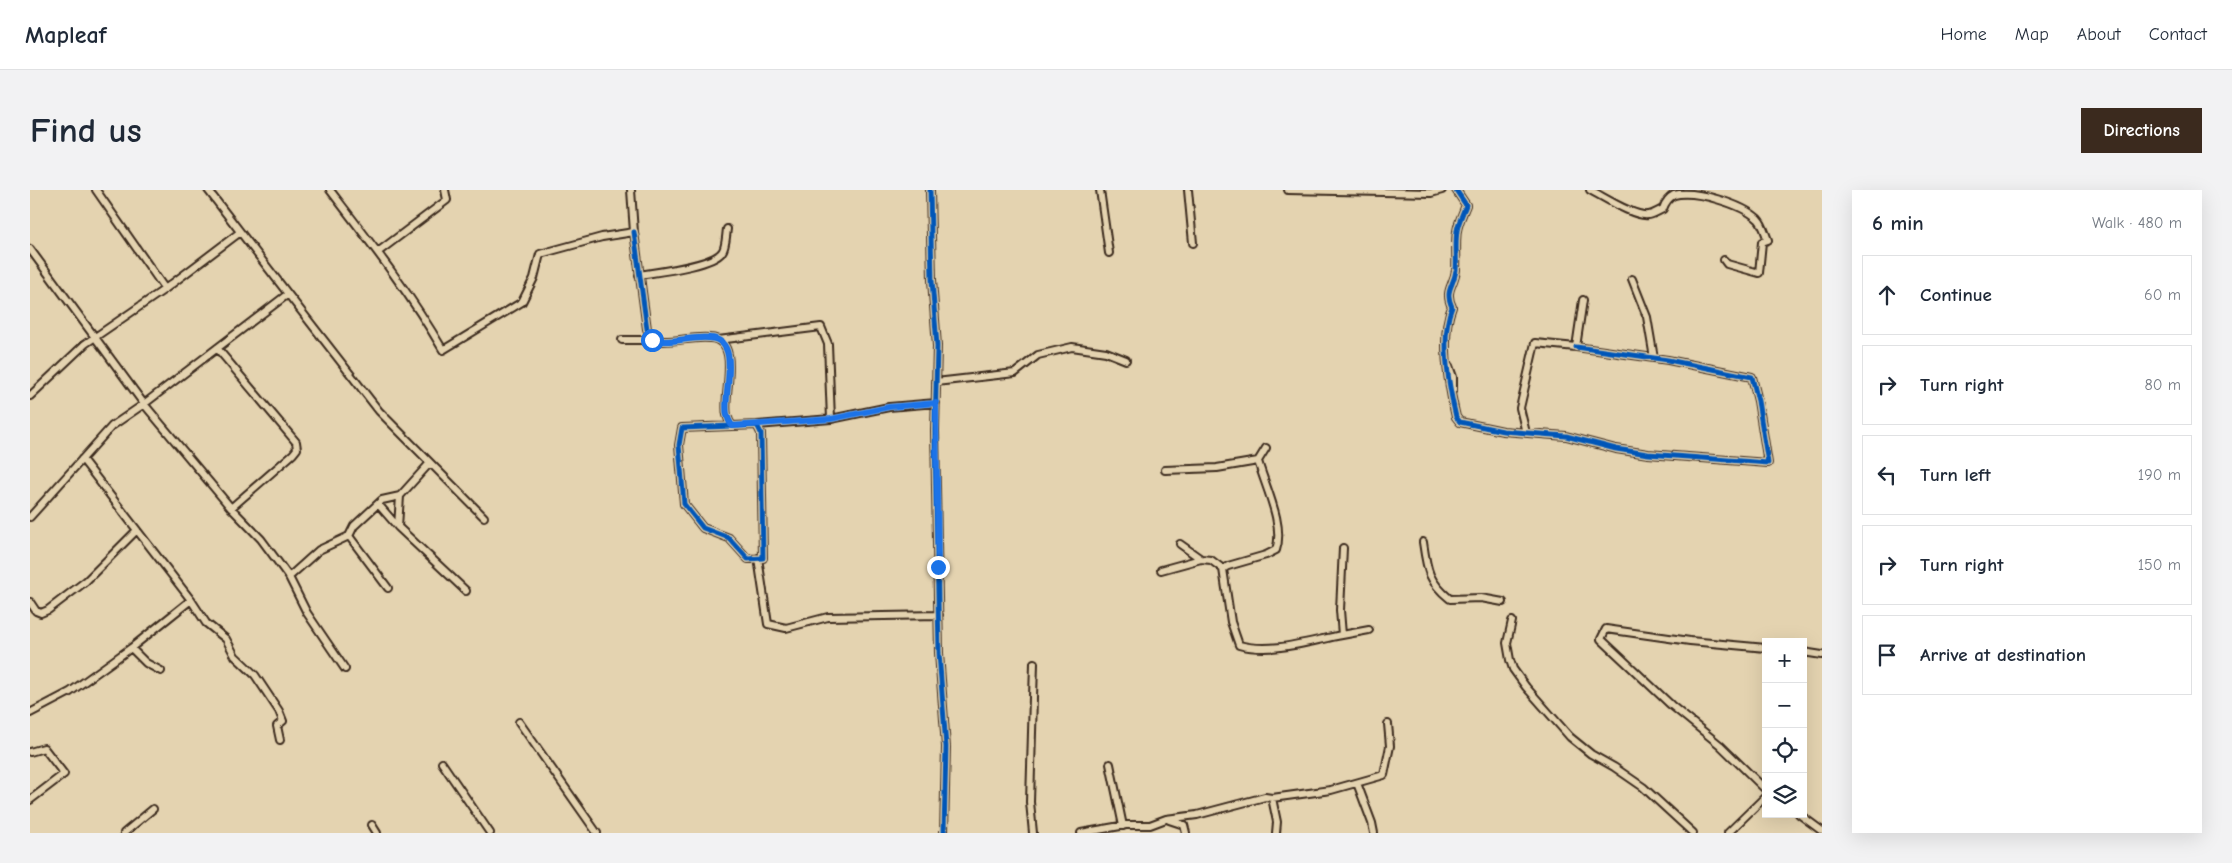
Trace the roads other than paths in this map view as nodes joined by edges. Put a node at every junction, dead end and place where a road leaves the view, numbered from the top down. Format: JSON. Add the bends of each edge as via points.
{"nodes":[{"id":1,"x":96,"y":190,"type":"edge"},
{"id":2,"x":208,"y":190,"type":"edge"},
{"id":3,"x":330,"y":190,"type":"edge"},
{"id":4,"x":445,"y":190,"type":"edge"},
{"id":5,"x":631,"y":190,"type":"edge"},
{"id":6,"x":930,"y":190,"type":"edge"},
{"id":7,"x":1100,"y":190,"type":"edge"},
{"id":8,"x":1188,"y":190,"type":"edge"},
{"id":9,"x":1288,"y":190,"type":"edge"},
{"id":10,"x":1442,"y":190,"type":"edge"},
{"id":11,"x":1456,"y":190,"type":"edge"},
{"id":12,"x":1590,"y":190,"type":"edge"},
{"id":13,"x":727,"y":229,"type":"dead end"},
{"id":14,"x":240,"y":232,"type":"junction"},
{"id":15,"x":634,"y":232,"type":"junction"},
{"id":16,"x":1193,"y":243,"type":"dead end"},
{"id":17,"x":30,"y":249,"type":"edge"},
{"id":18,"x":378,"y":252,"type":"junction"},
{"id":19,"x":1109,"y":253,"type":"dead end"},
{"id":20,"x":1724,"y":260,"type":"dead end"},
{"id":21,"x":639,"y":275,"type":"junction"},
{"id":22,"x":1632,"y":279,"type":"dead end"},
{"id":23,"x":165,"y":289,"type":"junction"},
{"id":24,"x":288,"y":294,"type":"junction"},
{"id":25,"x":1583,"y":300,"type":"dead end"},
{"id":26,"x":95,"y":336,"type":"junction"},
{"id":27,"x":622,"y":340,"type":"dead end"},
{"id":28,"x":652,"y":340,"type":"junction"},
{"id":29,"x":717,"y":340,"type":"junction"},
{"id":30,"x":1576,"y":347,"type":"junction"},
{"id":31,"x":217,"y":348,"type":"junction"},
{"id":32,"x":1654,"y":358,"type":"junction"},
{"id":33,"x":1126,"y":360,"type":"dead end"},
{"id":34,"x":936,"y":382,"type":"junction"},
{"id":35,"x":31,"y":392,"type":"edge"},
{"id":36,"x":936,"y":403,"type":"junction"},
{"id":37,"x":144,"y":404,"type":"junction"},
{"id":38,"x":831,"y":419,"type":"junction"},
{"id":39,"x":757,"y":425,"type":"junction"},
{"id":40,"x":732,"y":426,"type":"junction"},
{"id":41,"x":1526,"y":433,"type":"junction"},
{"id":42,"x":1266,"y":448,"type":"dead end"},
{"id":43,"x":82,"y":459,"type":"junction"},
{"id":44,"x":1258,"y":461,"type":"junction"},
{"id":45,"x":430,"y":464,"type":"junction"},
{"id":46,"x":1166,"y":470,"type":"dead end"},
{"id":47,"x":400,"y":496,"type":"junction"},
{"id":48,"x":378,"y":504,"type":"junction"},
{"id":49,"x":231,"y":508,"type":"junction"},
{"id":50,"x":30,"y":517,"type":"edge"},
{"id":51,"x":484,"y":517,"type":"dead end"},
{"id":52,"x":398,"y":527,"type":"junction"},
{"id":53,"x":138,"y":530,"type":"junction"},
{"id":54,"x":349,"y":536,"type":"junction"},
{"id":55,"x":1422,"y":542,"type":"dead end"},
{"id":56,"x":1180,"y":544,"type":"dead end"},
{"id":57,"x":1343,"y":548,"type":"dead end"},
{"id":58,"x":758,"y":558,"type":"junction"},
{"id":59,"x":1201,"y":559,"type":"junction"},
{"id":60,"x":1223,"y":569,"type":"junction"},
{"id":61,"x":1161,"y":570,"type":"dead end"},
{"id":62,"x":289,"y":577,"type":"junction"},
{"id":63,"x":388,"y":588,"type":"dead end"},
{"id":64,"x":466,"y":591,"type":"dead end"},
{"id":65,"x":191,"y":600,"type":"junction"},
{"id":66,"x":30,"y":602,"type":"edge"},
{"id":67,"x":1503,"y":602,"type":"dead end"},
{"id":68,"x":939,"y":615,"type":"junction"},
{"id":69,"x":1512,"y":621,"type":"dead end"},
{"id":70,"x":1369,"y":630,"type":"dead end"},
{"id":71,"x":1342,"y":636,"type":"junction"},
{"id":72,"x":132,"y":648,"type":"junction"},
{"id":73,"x":1762,"y":648,"type":"edge"},
{"id":74,"x":1807,"y":653,"type":"edge"},
{"id":75,"x":1822,"y":655,"type":"edge"},
{"id":76,"x":1034,"y":663,"type":"dead end"},
{"id":77,"x":345,"y":668,"type":"dead end"},
{"id":78,"x":160,"y":671,"type":"dead end"},
{"id":79,"x":30,"y":713,"type":"edge"},
{"id":80,"x":520,"y":722,"type":"dead end"},
{"id":81,"x":1388,"y":724,"type":"dead end"},
{"id":82,"x":280,"y":740,"type":"dead end"},
{"id":83,"x":30,"y":752,"type":"edge"},
{"id":84,"x":442,"y":763,"type":"dead end"},
{"id":85,"x":1110,"y":764,"type":"dead end"},
{"id":86,"x":1357,"y":783,"type":"junction"},
{"id":87,"x":1762,"y":786,"type":"edge"},
{"id":88,"x":1272,"y":798,"type":"junction"},
{"id":89,"x":30,"y":800,"type":"edge"},
{"id":90,"x":1762,"y":800,"type":"edge"},
{"id":91,"x":153,"y":809,"type":"dead end"},
{"id":92,"x":1805,"y":818,"type":"edge"},
{"id":93,"x":1166,"y":819,"type":"junction"},
{"id":94,"x":372,"y":825,"type":"dead end"},
{"id":95,"x":1123,"y":826,"type":"junction"},
{"id":96,"x":1822,"y":830,"type":"edge"},
{"id":97,"x":124,"y":833,"type":"edge"},
{"id":98,"x":377,"y":833,"type":"edge"},
{"id":99,"x":490,"y":833,"type":"edge"},
{"id":100,"x":597,"y":833,"type":"edge"},
{"id":101,"x":944,"y":833,"type":"edge"},
{"id":102,"x":1033,"y":833,"type":"edge"},
{"id":103,"x":1081,"y":833,"type":"edge"},
{"id":104,"x":1186,"y":833,"type":"edge"},
{"id":105,"x":1276,"y":833,"type":"edge"},
{"id":106,"x":1374,"y":833,"type":"edge"},
{"id":107,"x":1693,"y":833,"type":"edge"},
{"id":108,"x":1728,"y":833,"type":"edge"}],
"edges":[{"from":1,"to":23,"type":"street"},
{"from":2,"to":14,"type":"street"},
{"from":3,"to":18,"type":"street"},
{"from":4,"to":18,"type":"street","via":[[447,200]]},
{"from":5,"to":15,"type":"street"},
{"from":6,"to":34,"type":"street"},
{"from":7,"to":19,"type":"street"},
{"from":8,"to":16,"type":"street"},
{"from":9,"to":10,"type":"street","via":[[1431,193]]},
{"from":11,"to":41,"type":"street","via":[[1466,205],[1457,229],[1456,273],[1448,292],[1452,308],[1448,316],[1446,357],[1456,417],[1460,422],[1485,429]]},
{"from":12,"to":20,"type":"street","via":[[1630,212],[1647,216],[1662,209],[1675,195],[1688,193],[1718,197],[1742,209],[1758,220],[1768,240],[1762,242],[1759,273],[1727,264]]},
{"from":13,"to":21,"type":"street","via":[[723,251],[715,258]]},
{"from":14,"to":23,"type":"street"},
{"from":14,"to":24,"type":"street"},
{"from":15,"to":18,"type":"street","via":[[577,242],[540,254],[534,278],[522,302],[443,350]]},
{"from":15,"to":21,"type":"street"},
{"from":17,"to":26,"type":"street"},
{"from":21,"to":28,"type":"street","via":[[646,329]]},
{"from":22,"to":32,"type":"street","via":[[1646,317]]},
{"from":23,"to":26,"type":"street"},
{"from":24,"to":31,"type":"street"},
{"from":24,"to":45,"type":"street","via":[[379,411]]},
{"from":25,"to":30,"type":"street"},
{"from":26,"to":35,"type":"street"},
{"from":26,"to":37,"type":"street"},
{"from":27,"to":28,"type":"street"},
{"from":28,"to":29,"type":"street"},
{"from":29,"to":38,"type":"street","via":[[821,327],[828,344]]},
{"from":29,"to":40,"type":"street","via":[[728,352],[726,415]]},
{"from":30,"to":32,"type":"street"},
{"from":30,"to":41,"type":"street","via":[[1535,343],[1520,408]]},
{"from":31,"to":37,"type":"street"},
{"from":31,"to":49,"type":"street","via":[[296,442],[297,448]]},
{"from":32,"to":41,"type":"street","via":[[1752,377],[1768,463],[1648,454],[1566,436]]},
{"from":33,"to":34,"type":"street","via":[[1106,352],[1072,347],[1038,355],[1015,373]]},
{"from":34,"to":36,"type":"street"},
{"from":36,"to":38,"type":"street","via":[[889,407]]},
{"from":36,"to":68,"type":"street"},
{"from":37,"to":43,"type":"street","via":[[112,426]]},
{"from":37,"to":49,"type":"street"},
{"from":38,"to":39,"type":"street"},
{"from":39,"to":40,"type":"street"},
{"from":39,"to":58,"type":"street","via":[[761,433],[763,558]]},
{"from":40,"to":58,"type":"street","via":[[682,428],[684,504],[703,528],[729,538],[748,559]]},
{"from":42,"to":44,"type":"street"},
{"from":43,"to":50,"type":"street"},
{"from":43,"to":53,"type":"street"},
{"from":44,"to":46,"type":"street","via":[[1217,468]]},
{"from":44,"to":60,"type":"street","via":[[1280,540],[1276,550]]},
{"from":45,"to":47,"type":"street"},
{"from":45,"to":51,"type":"street"},
{"from":47,"to":48,"type":"street"},
{"from":47,"to":52,"type":"street"},
{"from":48,"to":52,"type":"street"},
{"from":48,"to":54,"type":"street","via":[[354,526]]},
{"from":49,"to":62,"type":"street","via":[[261,539]]},
{"from":52,"to":64,"type":"street"},
{"from":53,"to":65,"type":"street"},
{"from":53,"to":66,"type":"street","via":[[86,581],[48,610],[36,612]]},
{"from":54,"to":62,"type":"street","via":[[319,550]]},
{"from":54,"to":63,"type":"street"},
{"from":55,"to":67,"type":"street","via":[[1435,587],[1450,599],[1481,598]]},
{"from":56,"to":59,"type":"street"},
{"from":57,"to":71,"type":"street"},
{"from":58,"to":68,"type":"street","via":[[768,624],[786,628],[828,617]]},
{"from":59,"to":60,"type":"street","via":[[1211,560]]},
{"from":59,"to":61,"type":"street"},
{"from":60,"to":71,"type":"street","via":[[1231,622],[1239,645],[1250,648],[1293,646]]},
{"from":62,"to":77,"type":"street","via":[[307,613]]},
{"from":65,"to":72,"type":"street"},
{"from":65,"to":82,"type":"street","via":[[206,623],[226,639],[234,656],[255,675],[279,711],[283,721],[277,726]]},
{"from":68,"to":101,"type":"street","via":[[946,747]]},
{"from":69,"to":107,"type":"street","via":[[1507,643],[1513,669],[1526,687],[1570,737],[1644,787]]},
{"from":70,"to":71,"type":"street"},
{"from":72,"to":78,"type":"street"},
{"from":72,"to":79,"type":"street","via":[[70,692]]},
{"from":73,"to":87,"type":"street","via":[[1606,629],[1601,639]]},
{"from":74,"to":75,"type":"street"},
{"from":76,"to":102,"type":"street","via":[[1030,802]]},
{"from":80,"to":100,"type":"street"},
{"from":81,"to":86,"type":"street","via":[[1390,746],[1384,775]]},
{"from":83,"to":89,"type":"street","via":[[44,748],[64,774]]},
{"from":84,"to":99,"type":"street"},
{"from":85,"to":95,"type":"street"},
{"from":86,"to":88,"type":"street"},
{"from":86,"to":106,"type":"street"},
{"from":88,"to":93,"type":"street"},
{"from":88,"to":105,"type":"street"},
{"from":90,"to":108,"type":"street"},
{"from":91,"to":97,"type":"street"},
{"from":92,"to":96,"type":"street"},
{"from":93,"to":95,"type":"street","via":[[1150,825]]},
{"from":93,"to":104,"type":"street","via":[[1184,825]]},
{"from":94,"to":98,"type":"street"},
{"from":95,"to":103,"type":"street"}]}
